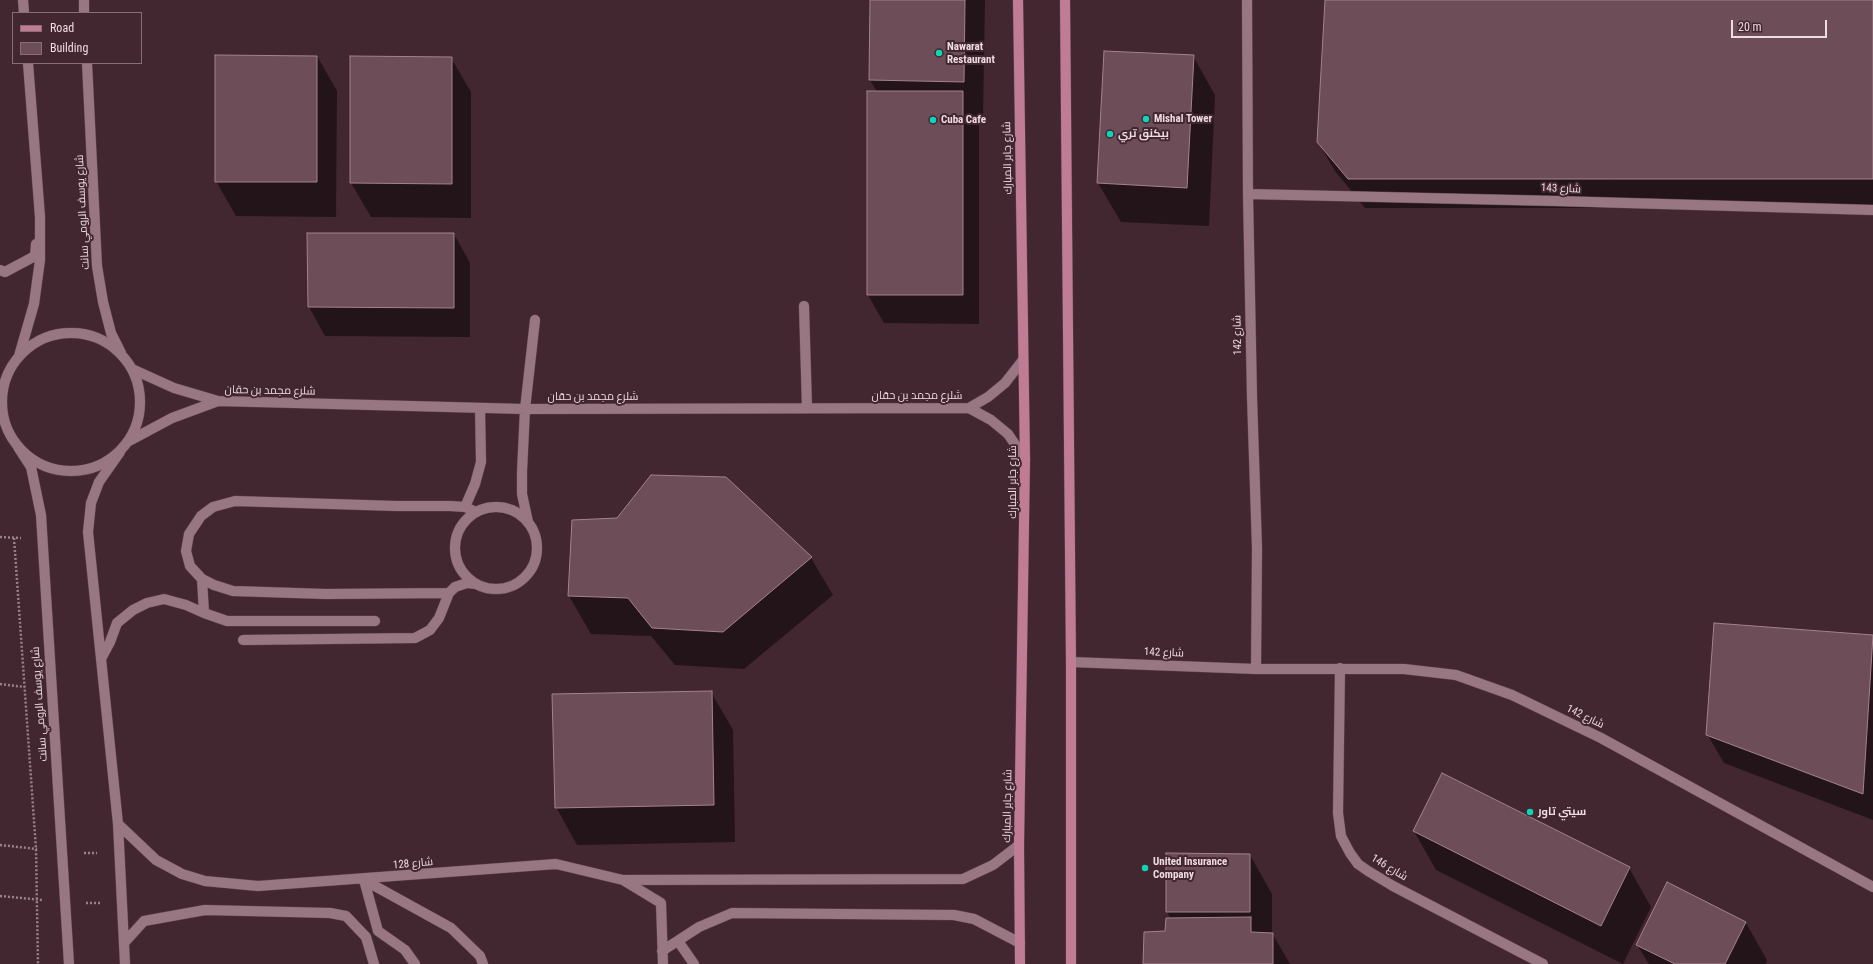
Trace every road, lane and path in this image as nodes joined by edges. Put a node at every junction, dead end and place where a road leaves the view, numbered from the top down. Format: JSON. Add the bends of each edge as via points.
{"nodes":[{"id":1,"x":23,"y":0,"type":"edge"},
{"id":2,"x":84,"y":0,"type":"edge"},
{"id":3,"x":1018,"y":0,"type":"edge"},
{"id":4,"x":1065,"y":0,"type":"edge"},
{"id":5,"x":1247,"y":0,"type":"edge"},
{"id":6,"x":24,"y":12,"type":"edge"},
{"id":7,"x":84,"y":12,"type":"edge"},
{"id":8,"x":28,"y":64,"type":"edge"},
{"id":9,"x":87,"y":64,"type":"edge"},
{"id":10,"x":1248,"y":194,"type":"junction"},
{"id":11,"x":1873,"y":210,"type":"edge"},
{"id":12,"x":40,"y":217,"type":"junction"},
{"id":13,"x":0,"y":270,"type":"edge"},
{"id":14,"x":804,"y":306,"type":"dead end"},
{"id":15,"x":535,"y":320,"type":"dead end"},
{"id":16,"x":19,"y":356,"type":"junction"},
{"id":17,"x":123,"y":357,"type":"junction"},
{"id":18,"x":1023,"y":360,"type":"junction"},
{"id":19,"x":11,"y":367,"type":"junction"},
{"id":20,"x":132,"y":369,"type":"junction"},
{"id":21,"x":0,"y":376,"type":"edge"},
{"id":22,"x":218,"y":401,"type":"junction"},
{"id":23,"x":480,"y":408,"type":"junction"},
{"id":24,"x":807,"y":408,"type":"junction"},
{"id":25,"x":969,"y":408,"type":"junction"},
{"id":26,"x":525,"y":409,"type":"junction"},
{"id":27,"x":0,"y":429,"type":"edge"},
{"id":28,"x":10,"y":435,"type":"junction"},
{"id":29,"x":128,"y":441,"type":"junction"},
{"id":30,"x":18,"y":447,"type":"junction"},
{"id":31,"x":120,"y":452,"type":"junction"},
{"id":32,"x":1025,"y":459,"type":"junction"},
{"id":33,"x":465,"y":507,"type":"junction"},
{"id":34,"x":476,"y":512,"type":"junction"},
{"id":35,"x":528,"y":522,"type":"junction"},
{"id":36,"x":14,"y":538,"type":"dead end"},
{"id":37,"x":202,"y":579,"type":"junction"},
{"id":38,"x":476,"y":584,"type":"junction"},
{"id":39,"x":450,"y":593,"type":"junction"},
{"id":40,"x":204,"y":614,"type":"junction"},
{"id":41,"x":375,"y":622,"type":"dead end"},
{"id":42,"x":243,"y":640,"type":"dead end"},
{"id":43,"x":101,"y":659,"type":"junction"},
{"id":44,"x":1071,"y":662,"type":"junction"},
{"id":45,"x":1340,"y":668,"type":"junction"},
{"id":46,"x":1256,"y":669,"type":"junction"},
{"id":47,"x":118,"y":824,"type":"junction"},
{"id":48,"x":1019,"y":845,"type":"junction"},
{"id":49,"x":364,"y":880,"type":"junction"},
{"id":50,"x":623,"y":880,"type":"junction"},
{"id":51,"x":1873,"y":887,"type":"edge"},
{"id":52,"x":678,"y":941,"type":"junction"},
{"id":53,"x":124,"y":943,"type":"junction"},
{"id":54,"x":1020,"y":943,"type":"junction"},
{"id":55,"x":662,"y":951,"type":"junction"},
{"id":56,"x":38,"y":964,"type":"edge"},
{"id":57,"x":69,"y":964,"type":"edge"},
{"id":58,"x":125,"y":964,"type":"edge"},
{"id":59,"x":374,"y":964,"type":"edge"},
{"id":60,"x":415,"y":964,"type":"edge"},
{"id":61,"x":483,"y":964,"type":"edge"},
{"id":62,"x":663,"y":964,"type":"edge"},
{"id":63,"x":694,"y":964,"type":"edge"},
{"id":64,"x":1020,"y":964,"type":"edge"},
{"id":65,"x":1071,"y":964,"type":"edge"},
{"id":66,"x":1543,"y":964,"type":"edge"}],
"edges":[{"from":1,"to":6,"type":"street"},
{"from":2,"to":7,"type":"street"},
{"from":3,"to":18,"type":"main road","name":"شارع جابر المبارك"},
{"from":4,"to":44,"type":"main road"},
{"from":5,"to":10,"type":"street","name":"شارع 142"},
{"from":8,"to":12,"type":"street"},
{"from":9,"to":17,"type":"street","name":"شارع يوسف الرومي سانت","via":[[97,266],[111,332]]},
{"from":10,"to":11,"type":"street","name":"شارع 143"},
{"from":10,"to":46,"type":"street","name":"شارع 142","via":[[1258,548]]},
{"from":12,"to":13,"type":"street","via":[[35,256],[5,272]]},
{"from":12,"to":16,"type":"street","via":[[40,260],[34,304]]},
{"from":14,"to":24,"type":"street"},
{"from":15,"to":26,"type":"street"},
{"from":16,"to":17,"type":"street","via":[[42,339],[70,333],[86,334],[99,339]]},
{"from":16,"to":19,"type":"street"},
{"from":17,"to":20,"type":"street"},
{"from":18,"to":25,"type":"street","name":"شلرع مجمد بن حقان","via":[[1005,382],[988,397]]},
{"from":18,"to":32,"type":"main road","name":"شارع جابر المبارك"},
{"from":19,"to":21,"type":"street"},
{"from":19,"to":28,"type":"street","via":[[6,378],[2,401]]},
{"from":20,"to":22,"type":"street","name":"شلرع مجمد بن حقان","via":[[174,388]]},
{"from":20,"to":29,"type":"street","via":[[139,387],[140,406],[137,425]]},
{"from":22,"to":23,"type":"street","name":"شلرع مجمد بن حقان"},
{"from":22,"to":29,"type":"street","name":"شلرع مجمد بن حقان","via":[[172,418]]},
{"from":23,"to":26,"type":"street","name":"شلرع مجمد بن حقان"},
{"from":23,"to":33,"type":"street","via":[[481,462]]},
{"from":24,"to":25,"type":"street","name":"شلرع مجمد بن حقان"},
{"from":24,"to":26,"type":"street","name":"شلرع مجمد بن حقان"},
{"from":25,"to":32,"type":"street","name":"شلرع مجمد بن حقان","via":[[991,420],[1008,434]]},
{"from":26,"to":35,"type":"street","via":[[522,494]]},
{"from":27,"to":28,"type":"street"},
{"from":28,"to":30,"type":"street"},
{"from":29,"to":31,"type":"street"},
{"from":30,"to":31,"type":"street","via":[[46,467],[68,471],[101,465]]},
{"from":30,"to":57,"type":"street","name":"شارع يوسف الرومي سانت","via":[[31,467],[41,515]]},
{"from":31,"to":43,"type":"street","via":[[99,482],[88,518]]},
{"from":32,"to":48,"type":"main road","name":"شارع جابر المبارك"},
{"from":33,"to":34,"type":"street"},
{"from":33,"to":37,"type":"street","via":[[235,501],[213,507],[201,516],[189,534],[186,551],[190,566]]},
{"from":34,"to":35,"type":"street","via":[[504,508],[517,513]]},
{"from":34,"to":38,"type":"street","via":[[465,522],[458,534],[455,548],[457,562],[465,575]]},
{"from":35,"to":38,"type":"street","via":[[535,535],[537,549],[535,563],[528,575],[517,584],[504,589],[490,589]]},
{"from":36,"to":56,"type":"path","via":[[36,849]]},
{"from":37,"to":39,"type":"street","via":[[214,585],[246,593]]},
{"from":37,"to":40,"type":"street"},
{"from":38,"to":39,"type":"street","via":[[460,585]]},
{"from":39,"to":42,"type":"street","via":[[439,618],[430,630],[415,638]]},
{"from":40,"to":41,"type":"street","via":[[227,621]]},
{"from":40,"to":43,"type":"street","via":[[186,605],[164,599],[147,603],[117,623]]},
{"from":43,"to":47,"type":"street"},
{"from":44,"to":46,"type":"street","name":"شارع 142"},
{"from":44,"to":65,"type":"main road"},
{"from":45,"to":46,"type":"street","name":"شارع 142"},
{"from":45,"to":51,"type":"street","name":"شارع 142","via":[[1404,669],[1456,675],[1512,695],[1601,738]]},
{"from":45,"to":66,"type":"street","name":"شارع 146","via":[[1338,813],[1341,836],[1350,853],[1358,864],[1387,882]]},
{"from":47,"to":49,"type":"street","name":"شارع 128","via":[[156,860],[182,874],[205,881],[258,886]]},
{"from":47,"to":53,"type":"street"},
{"from":48,"to":50,"type":"street","via":[[993,865],[963,879]]},
{"from":48,"to":54,"type":"main road","name":"شارع جابر المبارك"},
{"from":49,"to":50,"type":"street","name":"شارع 128","via":[[556,864]]},
{"from":49,"to":60,"type":"street","via":[[378,931],[405,950]]},
{"from":49,"to":61,"type":"street","via":[[451,928],[480,956]]},
{"from":50,"to":55,"type":"street","name":"شارع 128","via":[[661,903]]},
{"from":52,"to":54,"type":"street","via":[[699,927],[732,913],[954,915],[974,919]]},
{"from":52,"to":55,"type":"street"},
{"from":52,"to":63,"type":"street"},
{"from":53,"to":58,"type":"street"},
{"from":53,"to":59,"type":"street","via":[[144,921],[205,910],[330,913],[346,916],[366,937]]},
{"from":54,"to":64,"type":"main road","name":"شارع جابر المبارك"},
{"from":55,"to":62,"type":"street","name":"شارع 128"}]}
